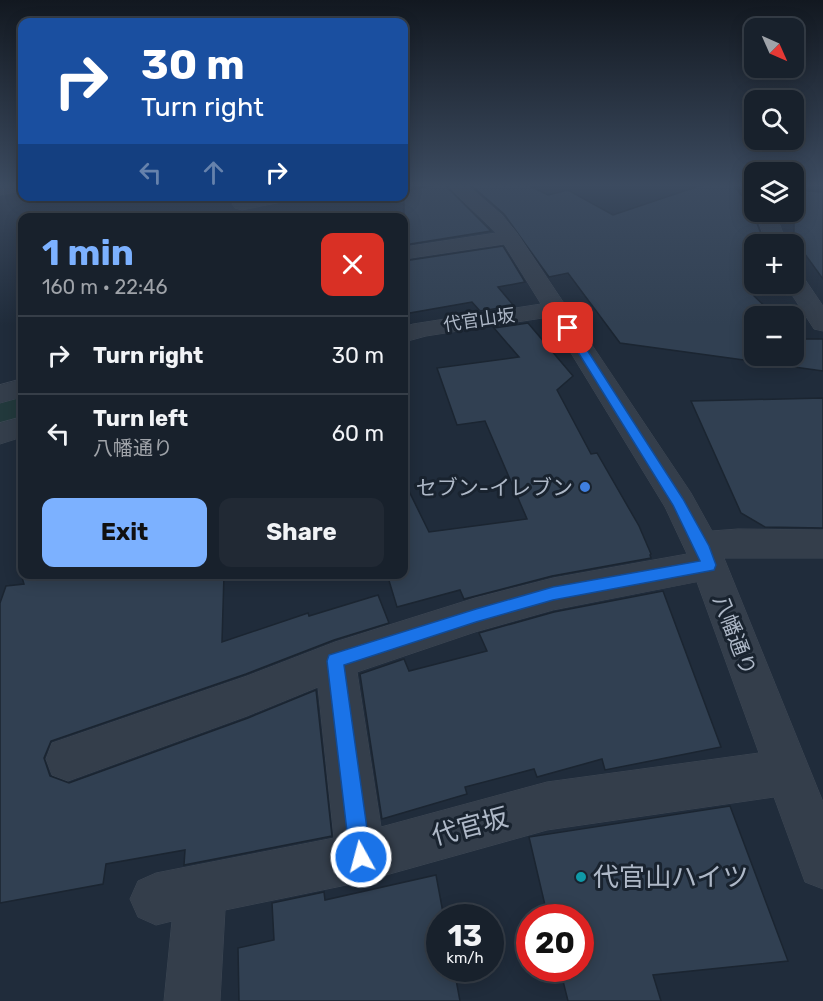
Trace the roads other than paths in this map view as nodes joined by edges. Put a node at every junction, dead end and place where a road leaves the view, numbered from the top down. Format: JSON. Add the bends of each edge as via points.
{"nodes":[{"id":1,"x":506,"y":232,"type":"edge"},
{"id":2,"x":510,"y":237,"type":"junction"},
{"id":3,"x":408,"y":252,"type":"edge"},
{"id":4,"x":803,"y":294,"type":"edge"},
{"id":5,"x":556,"y":309,"type":"junction"},
{"id":6,"x":823,"y":324,"type":"edge"},
{"id":7,"x":408,"y":330,"type":"edge"},
{"id":8,"x":18,"y":389,"type":"edge"},
{"id":9,"x":0,"y":394,"type":"edge"},
{"id":10,"x":18,"y":428,"type":"edge"},
{"id":11,"x":0,"y":434,"type":"edge"},
{"id":12,"x":823,"y":544,"type":"edge"},
{"id":13,"x":705,"y":556,"type":"junction"},
{"id":14,"x":335,"y":661,"type":"junction"},
{"id":15,"x":68,"y":759,"type":"dead end"},
{"id":16,"x":787,"y":771,"type":"junction"},
{"id":17,"x":361,"y":857,"type":"junction"},
{"id":18,"x":823,"y":864,"type":"edge"},
{"id":19,"x":192,"y":1001,"type":"edge"}],
"edges":[{"from":1,"to":2,"type":"street","name":"八幡通り"},
{"from":2,"to":3,"type":"street"},
{"from":2,"to":5,"type":"street","name":"八幡通り"},
{"from":4,"to":6,"type":"street"},
{"from":5,"to":7,"type":"street","name":"代官山坂"},
{"from":5,"to":13,"type":"street","name":"八幡通り","via":[[679,502]]},
{"from":8,"to":9,"type":"street"},
{"from":10,"to":11,"type":"street"},
{"from":12,"to":13,"type":"street","via":[[738,543]]},
{"from":13,"to":14,"type":"street","via":[[476,615]]},
{"from":13,"to":16,"type":"street","name":"八幡通り"},
{"from":14,"to":15,"type":"street"},
{"from":14,"to":17,"type":"street"},
{"from":16,"to":17,"type":"street","name":"代官坂","via":[[547,806]]},
{"from":16,"to":18,"type":"street","name":"八幡通り"},
{"from":17,"to":19,"type":"street","name":"代官坂","via":[[178,895]]}]}
